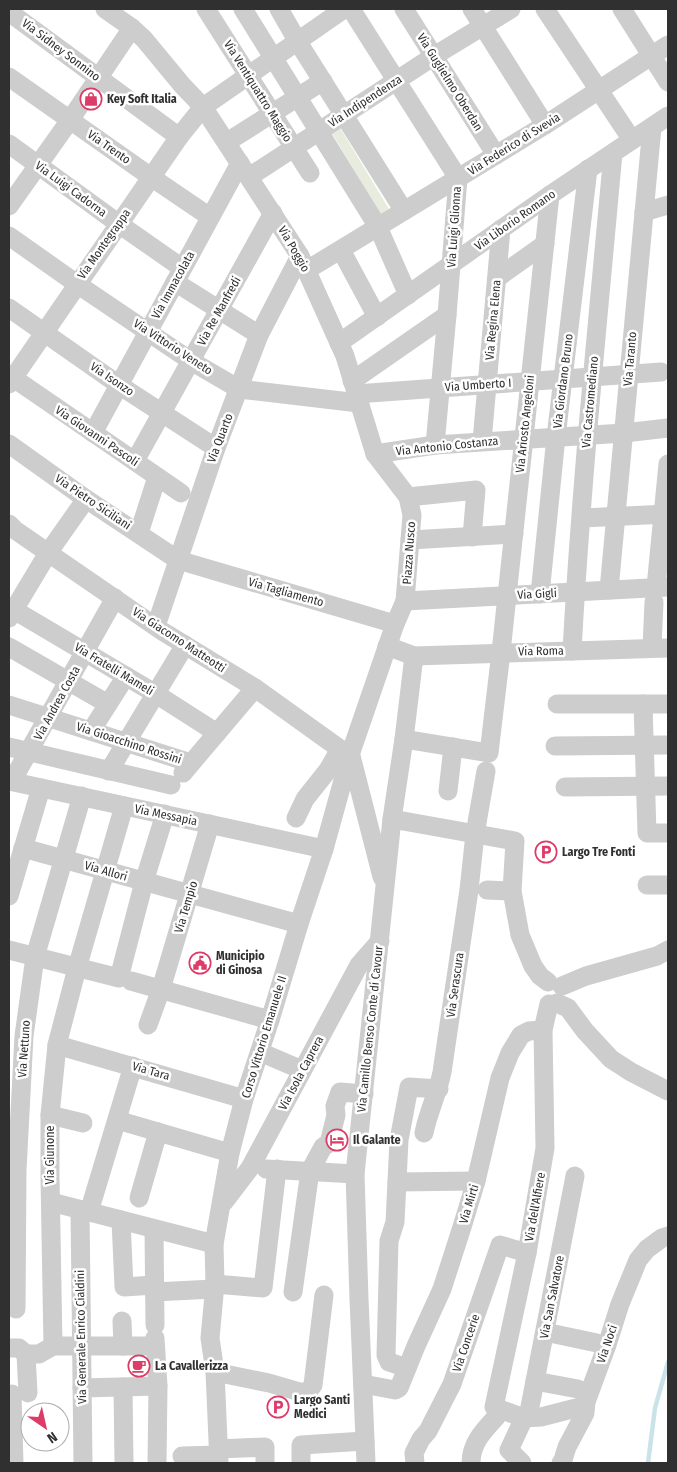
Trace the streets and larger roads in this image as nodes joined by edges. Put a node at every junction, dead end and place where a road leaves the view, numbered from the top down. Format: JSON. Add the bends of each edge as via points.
{"nodes":[{"id":1,"x":105,"y":9,"type":"edge"},
{"id":2,"x":206,"y":9,"type":"edge"},
{"id":3,"x":243,"y":9,"type":"edge"},
{"id":4,"x":279,"y":9,"type":"edge"},
{"id":5,"x":344,"y":9,"type":"edge"},
{"id":6,"x":351,"y":9,"type":"edge"},
{"id":7,"x":404,"y":9,"type":"edge"},
{"id":8,"x":472,"y":9,"type":"edge"},
{"id":9,"x":511,"y":9,"type":"edge"},
{"id":10,"x":545,"y":9,"type":"edge"},
{"id":11,"x":622,"y":9,"type":"edge"},
{"id":12,"x":13,"y":16,"type":"edge"},
{"id":13,"x":483,"y":27,"type":"junction"},
{"id":14,"x":132,"y":28,"type":"junction"},
{"id":15,"x":298,"y":42,"type":"junction"},
{"id":16,"x":668,"y":46,"type":"edge"},
{"id":17,"x":434,"y":56,"type":"junction"},
{"id":18,"x":652,"y":56,"type":"junction"},
{"id":19,"x":274,"y":58,"type":"junction"},
{"id":20,"x":249,"y":76,"type":"junction"},
{"id":21,"x":9,"y":77,"type":"edge"},
{"id":22,"x":98,"y":78,"type":"junction"},
{"id":23,"x":323,"y":81,"type":"junction"},
{"id":24,"x":396,"y":81,"type":"junction"},
{"id":25,"x":668,"y":82,"type":"edge"},
{"id":26,"x":600,"y":90,"type":"junction"},
{"id":27,"x":298,"y":97,"type":"junction"},
{"id":28,"x":204,"y":108,"type":"junction"},
{"id":29,"x":272,"y":113,"type":"junction"},
{"id":30,"x":344,"y":115,"type":"junction"},
{"id":31,"x":668,"y":116,"type":"edge"},
{"id":32,"x":70,"y":120,"type":"junction"},
{"id":33,"x":545,"y":125,"type":"junction"},
{"id":34,"x":652,"y":127,"type":"junction"},
{"id":35,"x":319,"y":131,"type":"junction"},
{"id":36,"x":179,"y":137,"type":"junction"},
{"id":37,"x":235,"y":137,"type":"dead end"},
{"id":38,"x":632,"y":140,"type":"junction"},
{"id":39,"x":9,"y":144,"type":"edge"},
{"id":40,"x":294,"y":148,"type":"junction"},
{"id":41,"x":613,"y":153,"type":"junction"},
{"id":42,"x":496,"y":155,"type":"junction"},
{"id":43,"x":38,"y":165,"type":"junction"},
{"id":44,"x":588,"y":169,"type":"junction"},
{"id":45,"x":244,"y":170,"type":"junction"},
{"id":46,"x":310,"y":173,"type":"dead end"},
{"id":47,"x":151,"y":177,"type":"junction"},
{"id":48,"x":458,"y":178,"type":"junction"},
{"id":49,"x":550,"y":195,"type":"junction"},
{"id":50,"x":9,"y":206,"type":"edge"},
{"id":51,"x":668,"y":206,"type":"edge"},
{"id":52,"x":404,"y":211,"type":"junction"},
{"id":53,"x":644,"y":212,"type":"junction"},
{"id":54,"x":273,"y":213,"type":"junction"},
{"id":55,"x":210,"y":216,"type":"junction"},
{"id":56,"x":119,"y":224,"type":"junction"},
{"id":57,"x":378,"y":227,"type":"junction"},
{"id":58,"x":501,"y":229,"type":"junction"},
{"id":59,"x":9,"y":236,"type":"edge"},
{"id":60,"x":544,"y":244,"type":"junction"},
{"id":61,"x":341,"y":250,"type":"junction"},
{"id":62,"x":304,"y":263,"type":"junction"},
{"id":63,"x":451,"y":265,"type":"junction"},
{"id":64,"x":179,"y":275,"type":"junction"},
{"id":65,"x":497,"y":278,"type":"junction"},
{"id":66,"x":77,"y":284,"type":"junction"},
{"id":67,"x":408,"y":295,"type":"junction"},
{"id":68,"x":9,"y":308,"type":"edge"},
{"id":69,"x":219,"y":310,"type":"junction"},
{"id":70,"x":447,"y":316,"type":"junction"},
{"id":71,"x":377,"y":317,"type":"junction"},
{"id":72,"x":148,"y":331,"type":"junction"},
{"id":73,"x":44,"y":332,"type":"junction"},
{"id":74,"x":259,"y":335,"type":"junction"},
{"id":75,"x":339,"y":344,"type":"junction"},
{"id":76,"x":191,"y":361,"type":"junction"},
{"id":77,"x":661,"y":372,"type":"dead end"},
{"id":78,"x":628,"y":374,"type":"junction"},
{"id":79,"x":592,"y":377,"type":"junction"},
{"id":80,"x":10,"y":379,"type":"edge"},
{"id":81,"x":563,"y":379,"type":"junction"},
{"id":82,"x":530,"y":382,"type":"junction"},
{"id":83,"x":488,"y":384,"type":"junction"},
{"id":84,"x":119,"y":385,"type":"junction"},
{"id":85,"x":441,"y":388,"type":"junction"},
{"id":86,"x":239,"y":389,"type":"junction"},
{"id":87,"x":356,"y":393,"type":"junction"},
{"id":88,"x":162,"y":413,"type":"junction"},
{"id":89,"x":668,"y":428,"type":"edge"},
{"id":90,"x":92,"y":433,"type":"junction"},
{"id":91,"x":624,"y":433,"type":"junction"},
{"id":92,"x":588,"y":434,"type":"junction"},
{"id":93,"x":556,"y":436,"type":"junction"},
{"id":94,"x":523,"y":439,"type":"junction"},
{"id":95,"x":482,"y":441,"type":"junction"},
{"id":96,"x":9,"y":444,"type":"edge"},
{"id":97,"x":435,"y":445,"type":"junction"},
{"id":98,"x":216,"y":448,"type":"junction"},
{"id":99,"x":375,"y":454,"type":"junction"},
{"id":100,"x":135,"y":462,"type":"junction"},
{"id":101,"x":668,"y":464,"type":"edge"},
{"id":102,"x":157,"y":477,"type":"junction"},
{"id":103,"x":181,"y":493,"type":"dead end"},
{"id":104,"x":408,"y":497,"type":"junction"},
{"id":105,"x":86,"y":498,"type":"junction"},
{"id":106,"x":666,"y":514,"type":"edge"},
{"id":107,"x":616,"y":516,"type":"junction"},
{"id":108,"x":582,"y":518,"type":"junction"},
{"id":109,"x":11,"y":528,"type":"edge"},
{"id":110,"x":139,"y":533,"type":"junction"},
{"id":111,"x":514,"y":534,"type":"junction"},
{"id":112,"x":472,"y":537,"type":"junction"},
{"id":113,"x":410,"y":540,"type":"junction"},
{"id":114,"x":48,"y":553,"type":"junction"},
{"id":115,"x":178,"y":560,"type":"junction"},
{"id":116,"x":609,"y":590,"type":"junction"},
{"id":117,"x":575,"y":592,"type":"junction"},
{"id":118,"x":660,"y":592,"type":"edge"},
{"id":119,"x":540,"y":594,"type":"junction"},
{"id":120,"x":507,"y":596,"type":"junction"},
{"id":121,"x":115,"y":598,"type":"junction"},
{"id":122,"x":405,"y":601,"type":"junction"},
{"id":123,"x":10,"y":612,"type":"edge"},
{"id":124,"x":394,"y":624,"type":"junction"},
{"id":125,"x":156,"y":626,"type":"junction"},
{"id":126,"x":186,"y":645,"type":"junction"},
{"id":127,"x":387,"y":646,"type":"junction"},
{"id":128,"x":9,"y":647,"type":"edge"},
{"id":129,"x":660,"y":648,"type":"edge"},
{"id":130,"x":572,"y":651,"type":"junction"},
{"id":131,"x":85,"y":652,"type":"junction"},
{"id":132,"x":501,"y":652,"type":"junction"},
{"id":133,"x":414,"y":656,"type":"junction"},
{"id":134,"x":126,"y":676,"type":"junction"},
{"id":135,"x":69,"y":682,"type":"junction"},
{"id":136,"x":255,"y":688,"type":"junction"},
{"id":137,"x":156,"y":694,"type":"junction"},
{"id":138,"x":108,"y":704,"type":"junction"},
{"id":139,"x":557,"y":704,"type":"dead end"},
{"id":140,"x":643,"y":704,"type":"junction"},
{"id":141,"x":668,"y":704,"type":"edge"},
{"id":142,"x":9,"y":705,"type":"edge"},
{"id":143,"x":48,"y":718,"type":"junction"},
{"id":144,"x":91,"y":732,"type":"junction"},
{"id":145,"x":217,"y":733,"type":"junction"},
{"id":146,"x":404,"y":739,"type":"junction"},
{"id":147,"x":126,"y":742,"type":"junction"},
{"id":148,"x":644,"y":745,"type":"junction"},
{"id":149,"x":668,"y":745,"type":"edge"},
{"id":150,"x":555,"y":746,"type":"dead end"},
{"id":151,"x":9,"y":747,"type":"edge"},
{"id":152,"x":453,"y":747,"type":"junction"},
{"id":153,"x":30,"y":752,"type":"junction"},
{"id":154,"x":345,"y":752,"type":"junction"},
{"id":155,"x":487,"y":762,"type":"junction"},
{"id":156,"x":191,"y":763,"type":"junction"},
{"id":157,"x":109,"y":771,"type":"junction"},
{"id":158,"x":11,"y":781,"type":"edge"},
{"id":159,"x":646,"y":786,"type":"junction"},
{"id":160,"x":668,"y":786,"type":"edge"},
{"id":161,"x":564,"y":787,"type":"dead end"},
{"id":162,"x":41,"y":788,"type":"junction"},
{"id":163,"x":448,"y":791,"type":"dead end"},
{"id":164,"x":82,"y":796,"type":"junction"},
{"id":165,"x":124,"y":806,"type":"junction"},
{"id":166,"x":165,"y":814,"type":"junction"},
{"id":167,"x":296,"y":818,"type":"dead end"},
{"id":168,"x":392,"y":819,"type":"junction"},
{"id":169,"x":210,"y":824,"type":"junction"},
{"id":170,"x":668,"y":833,"type":"edge"},
{"id":171,"x":476,"y":834,"type":"junction"},
{"id":172,"x":23,"y":848,"type":"junction"},
{"id":173,"x":324,"y":849,"type":"junction"},
{"id":174,"x":63,"y":859,"type":"junction"},
{"id":175,"x":105,"y":871,"type":"junction"},
{"id":176,"x":144,"y":882,"type":"junction"},
{"id":177,"x":647,"y":885,"type":"dead end"},
{"id":178,"x":668,"y":885,"type":"edge"},
{"id":179,"x":385,"y":890,"type":"junction"},
{"id":180,"x":487,"y":890,"type":"dead end"},
{"id":181,"x":512,"y":891,"type":"junction"},
{"id":182,"x":190,"y":894,"type":"junction"},
{"id":183,"x":9,"y":896,"type":"edge"},
{"id":184,"x":299,"y":924,"type":"junction"},
{"id":185,"x":380,"y":940,"type":"junction"},
{"id":186,"x":9,"y":950,"type":"edge"},
{"id":187,"x":668,"y":950,"type":"edge"},
{"id":188,"x":36,"y":957,"type":"junction"},
{"id":189,"x":77,"y":968,"type":"junction"},
{"id":190,"x":125,"y":980,"type":"junction"},
{"id":191,"x":161,"y":989,"type":"junction"},
{"id":192,"x":554,"y":993,"type":"junction"},
{"id":193,"x":270,"y":1020,"type":"junction"},
{"id":194,"x":148,"y":1025,"type":"dead end"},
{"id":195,"x":543,"y":1030,"type":"junction"},
{"id":196,"x":57,"y":1045,"type":"junction"},
{"id":197,"x":260,"y":1052,"type":"junction"},
{"id":198,"x":133,"y":1066,"type":"junction"},
{"id":199,"x":302,"y":1070,"type":"junction"},
{"id":200,"x":439,"y":1089,"type":"junction"},
{"id":201,"x":668,"y":1091,"type":"edge"},
{"id":202,"x":364,"y":1094,"type":"junction"},
{"id":203,"x":244,"y":1099,"type":"junction"},
{"id":204,"x":50,"y":1115,"type":"junction"},
{"id":205,"x":117,"y":1120,"type":"junction"},
{"id":206,"x":84,"y":1123,"type":"dead end"},
{"id":207,"x":158,"y":1132,"type":"junction"},
{"id":208,"x":424,"y":1133,"type":"dead end"},
{"id":209,"x":230,"y":1154,"type":"junction"},
{"id":210,"x":250,"y":1168,"type":"junction"},
{"id":211,"x":277,"y":1169,"type":"junction"},
{"id":212,"x":17,"y":1170,"type":"junction"},
{"id":213,"x":310,"y":1171,"type":"junction"},
{"id":214,"x":355,"y":1174,"type":"junction"},
{"id":215,"x":575,"y":1176,"type":"dead end"},
{"id":216,"x":50,"y":1177,"type":"junction"},
{"id":217,"x":476,"y":1181,"type":"junction"},
{"id":218,"x":397,"y":1182,"type":"junction"},
{"id":219,"x":139,"y":1198,"type":"dead end"},
{"id":220,"x":51,"y":1202,"type":"junction"},
{"id":221,"x":222,"y":1205,"type":"junction"},
{"id":222,"x":84,"y":1211,"type":"junction"},
{"id":223,"x":121,"y":1220,"type":"junction"},
{"id":224,"x":154,"y":1229,"type":"junction"},
{"id":225,"x":668,"y":1236,"type":"edge"},
{"id":226,"x":214,"y":1244,"type":"junction"},
{"id":227,"x":527,"y":1253,"type":"junction"},
{"id":228,"x":214,"y":1286,"type":"junction"},
{"id":229,"x":154,"y":1289,"type":"junction"},
{"id":230,"x":293,"y":1292,"type":"dead end"},
{"id":231,"x":324,"y":1295,"type":"dead end"},
{"id":232,"x":16,"y":1309,"type":"dead end"},
{"id":233,"x":122,"y":1321,"type":"dead end"},
{"id":234,"x":545,"y":1332,"type":"junction"},
{"id":235,"x":155,"y":1336,"type":"junction"},
{"id":236,"x":597,"y":1343,"type":"dead end"},
{"id":237,"x":53,"y":1346,"type":"junction"},
{"id":238,"x":123,"y":1346,"type":"junction"},
{"id":239,"x":81,"y":1347,"type":"junction"},
{"id":240,"x":18,"y":1351,"type":"edge"},
{"id":241,"x":407,"y":1368,"type":"junction"},
{"id":242,"x":215,"y":1372,"type":"junction"},
{"id":243,"x":535,"y":1381,"type":"junction"},
{"id":244,"x":363,"y":1384,"type":"junction"},
{"id":245,"x":123,"y":1386,"type":"junction"},
{"id":246,"x":158,"y":1386,"type":"junction"},
{"id":247,"x":82,"y":1388,"type":"junction"},
{"id":248,"x":582,"y":1396,"type":"junction"},
{"id":249,"x":496,"y":1412,"type":"junction"},
{"id":250,"x":526,"y":1418,"type":"junction"},
{"id":251,"x":365,"y":1441,"type":"junction"},
{"id":252,"x":301,"y":1454,"type":"edge"},
{"id":253,"x":265,"y":1455,"type":"edge"},
{"id":254,"x":182,"y":1456,"type":"dead end"},
{"id":255,"x":219,"y":1456,"type":"edge"},
{"id":256,"x":14,"y":1463,"type":"edge"},
{"id":257,"x":84,"y":1463,"type":"edge"},
{"id":258,"x":124,"y":1463,"type":"edge"},
{"id":259,"x":157,"y":1463,"type":"edge"},
{"id":260,"x":366,"y":1463,"type":"edge"},
{"id":261,"x":414,"y":1463,"type":"edge"},
{"id":262,"x":471,"y":1463,"type":"edge"},
{"id":263,"x":522,"y":1463,"type":"edge"},
{"id":264,"x":561,"y":1463,"type":"edge"}],
"edges":[{"from":1,"to":14,"type":"street","name":"Via Poggio"},
{"from":2,"to":20,"type":"street","name":"Via Ventiquattro Maggio"},
{"from":3,"to":19,"type":"street"},
{"from":4,"to":15,"type":"street"},
{"from":5,"to":15,"type":"street","name":"Via Montegrappa"},
{"from":6,"to":24,"type":"street","name":"Via Luigi Glionna"},
{"from":7,"to":17,"type":"street","name":"Via Guglielmo Oberdan"},
{"from":8,"to":13,"type":"street"},
{"from":9,"to":13,"type":"street","name":"Via Indipendenza"},
{"from":10,"to":26,"type":"street"},
{"from":11,"to":18,"type":"street"},
{"from":12,"to":22,"type":"street","name":"Via Sidney Sonnino"},
{"from":13,"to":17,"type":"street","name":"Via Indipendenza"},
{"from":13,"to":33,"type":"street"},
{"from":14,"to":22,"type":"street"},
{"from":14,"to":28,"type":"street","name":"Via Poggio"},
{"from":15,"to":19,"type":"street","name":"Via Montegrappa"},
{"from":15,"to":23,"type":"street"},
{"from":16,"to":18,"type":"street","name":"Via Federico di Svevia"},
{"from":17,"to":24,"type":"street","name":"Via Indipendenza"},
{"from":17,"to":42,"type":"street","name":"Via Guglielmo Oberdan"},
{"from":18,"to":25,"type":"street"},
{"from":18,"to":26,"type":"street","name":"Via Federico di Svevia"},
{"from":19,"to":20,"type":"street","name":"Via Montegrappa"},
{"from":19,"to":27,"type":"street"},
{"from":20,"to":28,"type":"street","name":"Via Montegrappa"},
{"from":20,"to":29,"type":"street","name":"Via Ventiquattro Maggio"},
{"from":21,"to":32,"type":"street","name":"Via Trento"},
{"from":22,"to":32,"type":"street"},
{"from":22,"to":36,"type":"street","name":"Via Sidney Sonnino"},
{"from":23,"to":27,"type":"street"},
{"from":23,"to":30,"type":"street"},
{"from":24,"to":30,"type":"street","name":"Via Indipendenza"},
{"from":24,"to":48,"type":"street","name":"Via Luigi Glionna"},
{"from":26,"to":33,"type":"street","name":"Via Federico di Svevia"},
{"from":26,"to":38,"type":"street"},
{"from":27,"to":29,"type":"street"},
{"from":27,"to":35,"type":"street"},
{"from":28,"to":36,"type":"street","name":"Via Montegrappa"},
{"from":28,"to":45,"type":"street","name":"Via Poggio"},
{"from":29,"to":37,"type":"street"},
{"from":29,"to":40,"type":"street","name":"Via Ventiquattro Maggio"},
{"from":30,"to":35,"type":"street","name":"Via Indipendenza"},
{"from":30,"to":52,"type":"street"},
{"from":31,"to":34,"type":"street","name":"Via Liborio Romano"},
{"from":32,"to":43,"type":"street"},
{"from":32,"to":47,"type":"street","name":"Via Trento"},
{"from":33,"to":42,"type":"street","name":"Via Federico di Svevia"},
{"from":34,"to":38,"type":"street","name":"Via Liborio Romano"},
{"from":34,"to":53,"type":"street","name":"Via Taranto"},
{"from":35,"to":40,"type":"street","name":"Via Indipendenza"},
{"from":35,"to":57,"type":"street"},
{"from":36,"to":47,"type":"street","name":"Via Montegrappa"},
{"from":38,"to":41,"type":"street","name":"Via Liborio Romano"},
{"from":39,"to":43,"type":"street","name":"Via Luigi Cadorna"},
{"from":40,"to":45,"type":"street","name":"Via Indipendenza"},
{"from":40,"to":46,"type":"street","name":"Via Ventiquattro Maggio"},
{"from":41,"to":44,"type":"street","name":"Via Liborio Romano"},
{"from":41,"to":79,"type":"street","name":"Via Castromediano"},
{"from":42,"to":48,"type":"street","name":"Via Federico di Svevia"},
{"from":43,"to":50,"type":"street"},
{"from":43,"to":56,"type":"street","name":"Via Luigi Cadorna"},
{"from":44,"to":49,"type":"street","name":"Via Liborio Romano"},
{"from":44,"to":81,"type":"street","name":"Via Giordano Bruno"},
{"from":45,"to":54,"type":"street","name":"Via Poggio"},
{"from":45,"to":55,"type":"street","name":"Via Immacolata"},
{"from":47,"to":55,"type":"street","name":"Via Trento"},
{"from":47,"to":56,"type":"street","name":"Via Montegrappa"},
{"from":48,"to":52,"type":"street","name":"Via Federico di Svevia"},
{"from":48,"to":63,"type":"street","name":"Via Luigi Glionna"},
{"from":49,"to":58,"type":"street","name":"Via Liborio Romano"},
{"from":49,"to":60,"type":"street","name":"Via Ariosto Angeloni"},
{"from":51,"to":53,"type":"street"},
{"from":52,"to":57,"type":"street","name":"Via Federico di Svevia"},
{"from":53,"to":78,"type":"street","name":"Via Taranto"},
{"from":54,"to":62,"type":"street","name":"Via Poggio"},
{"from":54,"to":69,"type":"street","name":"Via Re Manfredi"},
{"from":55,"to":64,"type":"street","name":"Via Immacolata"},
{"from":56,"to":64,"type":"street","name":"Via Luigi Cadorna"},
{"from":56,"to":66,"type":"street","name":"Via Montegrappa"},
{"from":57,"to":61,"type":"street","name":"Via Federico di Svevia"},
{"from":57,"to":67,"type":"street"},
{"from":58,"to":63,"type":"street","name":"Via Liborio Romano"},
{"from":58,"to":65,"type":"street","name":"Via Regina Elena"},
{"from":59,"to":66,"type":"street","name":"Via Vittorio Veneto"},
{"from":60,"to":65,"type":"street"},
{"from":60,"to":82,"type":"street","name":"Via Ariosto Angeloni"},
{"from":61,"to":62,"type":"street","name":"Via Federico di Svevia"},
{"from":61,"to":71,"type":"street"},
{"from":62,"to":74,"type":"street","name":"Via Quarto"},
{"from":62,"to":75,"type":"street","name":"Via Poggio"},
{"from":63,"to":67,"type":"street","name":"Via Liborio Romano"},
{"from":63,"to":70,"type":"street","name":"Via Luigi Glionna"},
{"from":64,"to":69,"type":"street","name":"Via Luigi Cadorna"},
{"from":64,"to":72,"type":"street","name":"Via Immacolata"},
{"from":65,"to":83,"type":"street","name":"Via Regina Elena"},
{"from":66,"to":72,"type":"street","name":"Via Vittorio Veneto"},
{"from":66,"to":73,"type":"street","name":"Via Montegrappa"},
{"from":67,"to":71,"type":"street","name":"Via Liborio Romano"},
{"from":68,"to":73,"type":"street","name":"Via Isonzo"},
{"from":69,"to":74,"type":"street","name":"Via Luigi Cadorna"},
{"from":69,"to":76,"type":"street","name":"Via Re Manfredi"},
{"from":70,"to":85,"type":"street","name":"Via Luigi Glionna"},
{"from":70,"to":87,"type":"street"},
{"from":71,"to":75,"type":"street","name":"Via Liborio Romano"},
{"from":72,"to":76,"type":"street","name":"Via Vittorio Veneto"},
{"from":72,"to":84,"type":"street","name":"Via Immacolata"},
{"from":73,"to":80,"type":"street","name":"Via Montegrappa"},
{"from":73,"to":84,"type":"street","name":"Via Isonzo"},
{"from":74,"to":86,"type":"street","name":"Via Quarto"},
{"from":75,"to":87,"type":"street","name":"Via Poggio"},
{"from":76,"to":86,"type":"street","name":"Via Vittorio Veneto"},
{"from":76,"to":88,"type":"street","name":"Via Re Manfredi"},
{"from":77,"to":78,"type":"street","name":"Via Umberto I"},
{"from":78,"to":79,"type":"street","name":"Via Umberto I"},
{"from":78,"to":91,"type":"street","name":"Via Taranto"},
{"from":79,"to":81,"type":"street","name":"Via Umberto I"},
{"from":79,"to":92,"type":"street","name":"Via Castromediano"},
{"from":80,"to":90,"type":"street","name":"Via Giovanni Pascoli"},
{"from":81,"to":82,"type":"street","name":"Via Umberto I"},
{"from":81,"to":93,"type":"street","name":"Via Giordano Bruno"},
{"from":82,"to":83,"type":"street","name":"Via Umberto I"},
{"from":82,"to":94,"type":"street","name":"Via Ariosto Angeloni"},
{"from":83,"to":85,"type":"street","name":"Via Umberto I"},
{"from":83,"to":95,"type":"street","name":"Via Regina Elena"},
{"from":84,"to":88,"type":"street","name":"Via Isonzo"},
{"from":84,"to":90,"type":"street","name":"Via Immacolata"},
{"from":85,"to":87,"type":"street","name":"Via Umberto I"},
{"from":85,"to":97,"type":"street","name":"Via Luigi Glionna"},
{"from":86,"to":87,"type":"street","name":"Via Vittorio Veneto"},
{"from":86,"to":98,"type":"street","name":"Via Quarto"},
{"from":87,"to":99,"type":"street","name":"Piazza Nusco"},
{"from":88,"to":98,"type":"street","name":"Via Isonzo"},
{"from":88,"to":100,"type":"street","name":"Via Re Manfredi"},
{"from":89,"to":91,"type":"street","name":"Via Antonio Costanza"},
{"from":90,"to":100,"type":"street","name":"Via Giovanni Pascoli"},
{"from":91,"to":92,"type":"street","name":"Via Antonio Costanza"},
{"from":91,"to":107,"type":"street","name":"Via Taranto"},
{"from":92,"to":93,"type":"street","name":"Via Antonio Costanza"},
{"from":92,"to":108,"type":"street","name":"Via Castromediano"},
{"from":93,"to":94,"type":"street","name":"Via Antonio Costanza"},
{"from":93,"to":119,"type":"street","name":"Via Giordano Bruno"},
{"from":94,"to":95,"type":"street","name":"Via Antonio Costanza"},
{"from":94,"to":111,"type":"street","name":"Via Ariosto Angeloni"},
{"from":95,"to":97,"type":"street","name":"Via Antonio Costanza"},
{"from":96,"to":105,"type":"street","name":"Via Pietro Siciliani"},
{"from":97,"to":99,"type":"street","name":"Via Antonio Costanza"},
{"from":98,"to":115,"type":"street","name":"Via Quarto"},
{"from":99,"to":104,"type":"street","name":"Piazza Nusco"},
{"from":100,"to":102,"type":"street","name":"Via Giovanni Pascoli"},
{"from":101,"to":106,"type":"street"},
{"from":102,"to":103,"type":"street","name":"Via Giovanni Pascoli"},
{"from":102,"to":110,"type":"street"},
{"from":104,"to":112,"type":"street","via":[[476,490]]},
{"from":104,"to":113,"type":"street","name":"Piazza Nusco","via":[[412,516]]},
{"from":105,"to":110,"type":"street","name":"Via Pietro Siciliani"},
{"from":105,"to":114,"type":"street"},
{"from":106,"to":107,"type":"street"},
{"from":106,"to":118,"type":"street"},
{"from":107,"to":108,"type":"street"},
{"from":107,"to":116,"type":"street","name":"Via Taranto"},
{"from":108,"to":117,"type":"street","name":"Via Castromediano"},
{"from":109,"to":114,"type":"street","name":"Via Giacomo Matteotti"},
{"from":110,"to":115,"type":"street","name":"Via Pietro Siciliani"},
{"from":111,"to":112,"type":"street"},
{"from":111,"to":120,"type":"street","name":"Via Ariosto Angeloni"},
{"from":112,"to":113,"type":"street"},
{"from":113,"to":122,"type":"street","name":"Piazza Nusco"},
{"from":114,"to":121,"type":"street","name":"Via Giacomo Matteotti"},
{"from":114,"to":123,"type":"street"},
{"from":115,"to":124,"type":"street","name":"Via Tagliamento"},
{"from":115,"to":125,"type":"street","name":"Via Quarto"},
{"from":116,"to":117,"type":"street","name":"Via Gigli"},
{"from":116,"to":118,"type":"street","name":"Via Gigli"},
{"from":117,"to":119,"type":"street","name":"Via Gigli"},
{"from":117,"to":130,"type":"street","name":"Via Castromediano"},
{"from":118,"to":129,"type":"street"},
{"from":119,"to":120,"type":"street","name":"Via Gigli"},
{"from":120,"to":122,"type":"street","name":"Via Gigli"},
{"from":120,"to":132,"type":"street","name":"Via Ariosto Angeloni"},
{"from":121,"to":125,"type":"street","name":"Via Giacomo Matteotti"},
{"from":121,"to":131,"type":"street","name":"Via Andrea Costa"},
{"from":122,"to":124,"type":"street","name":"Piazza Nusco"},
{"from":123,"to":131,"type":"street","name":"Via Fratelli Mameli"},
{"from":124,"to":127,"type":"street","name":"Corso Vittorio Emanuele II"},
{"from":125,"to":126,"type":"street","name":"Via Giacomo Matteotti"},
{"from":126,"to":136,"type":"street","name":"Via Giacomo Matteotti"},
{"from":126,"to":137,"type":"street"},
{"from":127,"to":133,"type":"street"},
{"from":127,"to":154,"type":"street","name":"Corso Vittorio Emanuele II"},
{"from":128,"to":135,"type":"street"},
{"from":129,"to":130,"type":"street","name":"Via Roma"},
{"from":130,"to":132,"type":"street","name":"Via Roma"},
{"from":131,"to":134,"type":"street","name":"Via Fratelli Mameli"},
{"from":131,"to":135,"type":"street","name":"Via Andrea Costa"},
{"from":132,"to":133,"type":"street","name":"Via Roma"},
{"from":132,"to":155,"type":"street","name":"Via Ariosto Angeloni"},
{"from":133,"to":146,"type":"street","name":"Via Camillo Benso Conte di Cavour"},
{"from":134,"to":137,"type":"street","name":"Via Fratelli Mameli"},
{"from":134,"to":138,"type":"street"},
{"from":135,"to":138,"type":"street"},
{"from":135,"to":143,"type":"street","name":"Via Andrea Costa"},
{"from":136,"to":145,"type":"street"},
{"from":136,"to":154,"type":"street","name":"Via Giacomo Matteotti"},
{"from":137,"to":145,"type":"street","name":"Via Fratelli Mameli"},
{"from":137,"to":147,"type":"street"},
{"from":138,"to":144,"type":"street"},
{"from":139,"to":140,"type":"street"},
{"from":140,"to":141,"type":"street"},
{"from":140,"to":148,"type":"street"},
{"from":142,"to":143,"type":"street","name":"Via Gioacchino Rossini"},
{"from":143,"to":144,"type":"street","name":"Via Gioacchino Rossini"},
{"from":143,"to":153,"type":"street","name":"Via Andrea Costa"},
{"from":144,"to":147,"type":"street","name":"Via Gioacchino Rossini"},
{"from":145,"to":156,"type":"street"},
{"from":146,"to":152,"type":"street"},
{"from":146,"to":168,"type":"street","name":"Via Camillo Benso Conte di Cavour"},
{"from":147,"to":156,"type":"street","name":"Via Gioacchino Rossini"},
{"from":147,"to":157,"type":"street"},
{"from":148,"to":149,"type":"street"},
{"from":148,"to":150,"type":"street"},
{"from":148,"to":159,"type":"street"},
{"from":151,"to":153,"type":"street"},
{"from":152,"to":155,"type":"street"},
{"from":152,"to":163,"type":"street"},
{"from":153,"to":157,"type":"street"},
{"from":153,"to":158,"type":"street","name":"Via Andrea Costa"},
{"from":154,"to":167,"type":"street","via":[[305,799]]},
{"from":154,"to":173,"type":"street","name":"Corso Vittorio Emanuele II"},
{"from":154,"to":179,"type":"street"},
{"from":155,"to":171,"type":"street","name":"Via Serascura"},
{"from":156,"to":157,"type":"street","via":[[168,790]]},
{"from":158,"to":162,"type":"street","name":"Via Messapia"},
{"from":159,"to":160,"type":"street"},
{"from":159,"to":161,"type":"street"},
{"from":159,"to":170,"type":"street","via":[[646,833]]},
{"from":162,"to":164,"type":"street","name":"Via Messapia"},
{"from":162,"to":172,"type":"street"},
{"from":164,"to":165,"type":"street","name":"Via Messapia"},
{"from":164,"to":174,"type":"street","name":"Via Nettuno"},
{"from":165,"to":166,"type":"street","name":"Via Messapia"},
{"from":165,"to":175,"type":"street","name":"Via Giunone"},
{"from":166,"to":169,"type":"street","name":"Via Messapia"},
{"from":166,"to":176,"type":"street"},
{"from":168,"to":171,"type":"street"},
{"from":168,"to":179,"type":"street","name":"Via Camillo Benso Conte di Cavour"},
{"from":169,"to":173,"type":"street","name":"Via Messapia"},
{"from":169,"to":182,"type":"street","name":"Via Tempio"},
{"from":171,"to":181,"type":"street","via":[[515,841]]},
{"from":171,"to":200,"type":"street","name":"Via Serascura"},
{"from":172,"to":174,"type":"street","name":"Via Allori"},
{"from":172,"to":183,"type":"street"},
{"from":173,"to":184,"type":"street","name":"Corso Vittorio Emanuele II"},
{"from":174,"to":175,"type":"street","name":"Via Allori"},
{"from":174,"to":188,"type":"street","name":"Via Nettuno"},
{"from":175,"to":176,"type":"street","name":"Via Allori"},
{"from":175,"to":189,"type":"street","name":"Via Giunone"},
{"from":176,"to":182,"type":"street","name":"Via Allori"},
{"from":176,"to":190,"type":"street"},
{"from":177,"to":178,"type":"street"},
{"from":179,"to":185,"type":"street","name":"Via Camillo Benso Conte di Cavour"},
{"from":180,"to":181,"type":"street"},
{"from":181,"to":192,"type":"street","via":[[520,935],[533,966]]},
{"from":182,"to":184,"type":"street","name":"Via Allori"},
{"from":182,"to":191,"type":"street","name":"Via Tempio"},
{"from":184,"to":193,"type":"street","name":"Corso Vittorio Emanuele II"},
{"from":185,"to":199,"type":"street","name":"Via Isola Caprera","via":[[359,964]]},
{"from":185,"to":202,"type":"street","name":"Via Camillo Benso Conte di Cavour"},
{"from":186,"to":188,"type":"street"},
{"from":187,"to":192,"type":"street","via":[[586,976]]},
{"from":188,"to":189,"type":"street"},
{"from":188,"to":212,"type":"street","name":"Via Nettuno","via":[[24,1036]]},
{"from":189,"to":190,"type":"street"},
{"from":189,"to":196,"type":"street","name":"Via Giunone"},
{"from":190,"to":191,"type":"street"},
{"from":191,"to":193,"type":"street"},
{"from":191,"to":194,"type":"street","name":"Via Tempio"},
{"from":192,"to":195,"type":"street","name":"Via dell'Alfiere"},
{"from":192,"to":201,"type":"street","via":[[611,1059]]},
{"from":193,"to":197,"type":"street","name":"Corso Vittorio Emanuele II"},
{"from":195,"to":217,"type":"street","name":"Via Mirti","via":[[529,1031],[521,1036],[510,1053],[500,1078]]},
{"from":195,"to":227,"type":"street","name":"Via dell'Alfiere","via":[[545,1148]]},
{"from":196,"to":198,"type":"street","name":"Via Tara"},
{"from":196,"to":204,"type":"street","name":"Via Giunone"},
{"from":197,"to":199,"type":"street"},
{"from":197,"to":203,"type":"street","name":"Corso Vittorio Emanuele II"},
{"from":198,"to":203,"type":"street","name":"Via Tara"},
{"from":198,"to":205,"type":"street","name":"Via Generale Enrico Cialdini"},
{"from":199,"to":210,"type":"street","name":"Via Isola Caprera"},
{"from":200,"to":208,"type":"street","name":"Via Serascura"},
{"from":200,"to":218,"type":"street","via":[[409,1087],[399,1140]]},
{"from":202,"to":213,"type":"street","via":[[340,1092],[330,1143],[323,1147]]},
{"from":202,"to":214,"type":"street","name":"Via Camillo Benso Conte di Cavour"},
{"from":203,"to":209,"type":"street","name":"Corso Vittorio Emanuele II"},
{"from":204,"to":206,"type":"street"},
{"from":204,"to":216,"type":"street","name":"Via Giunone"},
{"from":205,"to":207,"type":"street"},
{"from":205,"to":222,"type":"street","name":"Via Generale Enrico Cialdini"},
{"from":207,"to":209,"type":"street"},
{"from":207,"to":219,"type":"street"},
{"from":209,"to":221,"type":"street","name":"Corso Vittorio Emanuele II"},
{"from":210,"to":211,"type":"street"},
{"from":210,"to":221,"type":"street","name":"Via Isola Caprera"},
{"from":211,"to":213,"type":"street"},
{"from":211,"to":228,"type":"street","via":[[263,1288]]},
{"from":212,"to":216,"type":"street"},
{"from":212,"to":232,"type":"street","name":"Via Nettuno"},
{"from":213,"to":214,"type":"street"},
{"from":213,"to":230,"type":"street"},
{"from":214,"to":244,"type":"street","name":"Via Camillo Benso Conte di Cavour"},
{"from":215,"to":234,"type":"street","name":"Via San Salvatore"},
{"from":216,"to":220,"type":"street","name":"Via Giunone"},
{"from":217,"to":218,"type":"street"},
{"from":217,"to":241,"type":"street","name":"Via Mirti","via":[[442,1289]]},
{"from":218,"to":241,"type":"street","via":[[395,1222],[389,1241],[386,1355],[390,1362]]},
{"from":220,"to":222,"type":"street"},
{"from":220,"to":237,"type":"street","name":"Via Giunone"},
{"from":221,"to":226,"type":"street","name":"Corso Vittorio Emanuele II"},
{"from":222,"to":223,"type":"street"},
{"from":222,"to":239,"type":"street","name":"Via Generale Enrico Cialdini"},
{"from":223,"to":224,"type":"street"},
{"from":223,"to":229,"type":"street","via":[[124,1287]]},
{"from":224,"to":226,"type":"street"},
{"from":224,"to":229,"type":"street"},
{"from":225,"to":248,"type":"street","name":"Via Noci","via":[[647,1249],[638,1260],[608,1345]]},
{"from":226,"to":228,"type":"street","name":"Corso Vittorio Emanuele II"},
{"from":227,"to":249,"type":"street","name":"Via dell'Alfiere"},
{"from":227,"to":261,"type":"street","name":"Via Concerie","via":[[500,1245],[452,1384],[414,1452]]},
{"from":228,"to":229,"type":"street"},
{"from":228,"to":242,"type":"street","name":"Corso Vittorio Emanuele II","via":[[210,1338]]},
{"from":229,"to":235,"type":"street"},
{"from":231,"to":242,"type":"street","via":[[313,1385],[308,1392]]},
{"from":233,"to":238,"type":"street"},
{"from":234,"to":236,"type":"street"},
{"from":234,"to":243,"type":"street","name":"Via San Salvatore"},
{"from":235,"to":238,"type":"street"},
{"from":235,"to":246,"type":"street"},
{"from":237,"to":239,"type":"street"},
{"from":237,"to":240,"type":"street","via":[[39,1354]]},
{"from":238,"to":239,"type":"street"},
{"from":239,"to":247,"type":"street","name":"Via Generale Enrico Cialdini"},
{"from":240,"to":256,"type":"street","via":[[20,1394]]},
{"from":241,"to":244,"type":"street","name":"Via Mirti","via":[[400,1388],[395,1390]]},
{"from":242,"to":255,"type":"street","name":"Corso Vittorio Emanuele II"},
{"from":243,"to":248,"type":"street"},
{"from":243,"to":250,"type":"street","name":"Via San Salvatore"},
{"from":244,"to":251,"type":"street","name":"Via Camillo Benso Conte di Cavour"},
{"from":245,"to":246,"type":"street"},
{"from":245,"to":247,"type":"street"},
{"from":245,"to":258,"type":"street"},
{"from":246,"to":259,"type":"street"},
{"from":247,"to":257,"type":"street","name":"Via Generale Enrico Cialdini"},
{"from":248,"to":250,"type":"street","via":[[580,1407]]},
{"from":248,"to":264,"type":"street","name":"Via Noci","via":[[585,1413]]},
{"from":249,"to":250,"type":"street"},
{"from":249,"to":262,"type":"street","via":[[479,1436]]},
{"from":250,"to":263,"type":"street","name":"Via San Salvatore","via":[[509,1450]]},
{"from":251,"to":252,"type":"street"},
{"from":251,"to":260,"type":"street","name":"Via Camillo Benso Conte di Cavour"},
{"from":253,"to":255,"type":"street"},
{"from":254,"to":255,"type":"street"}]}
